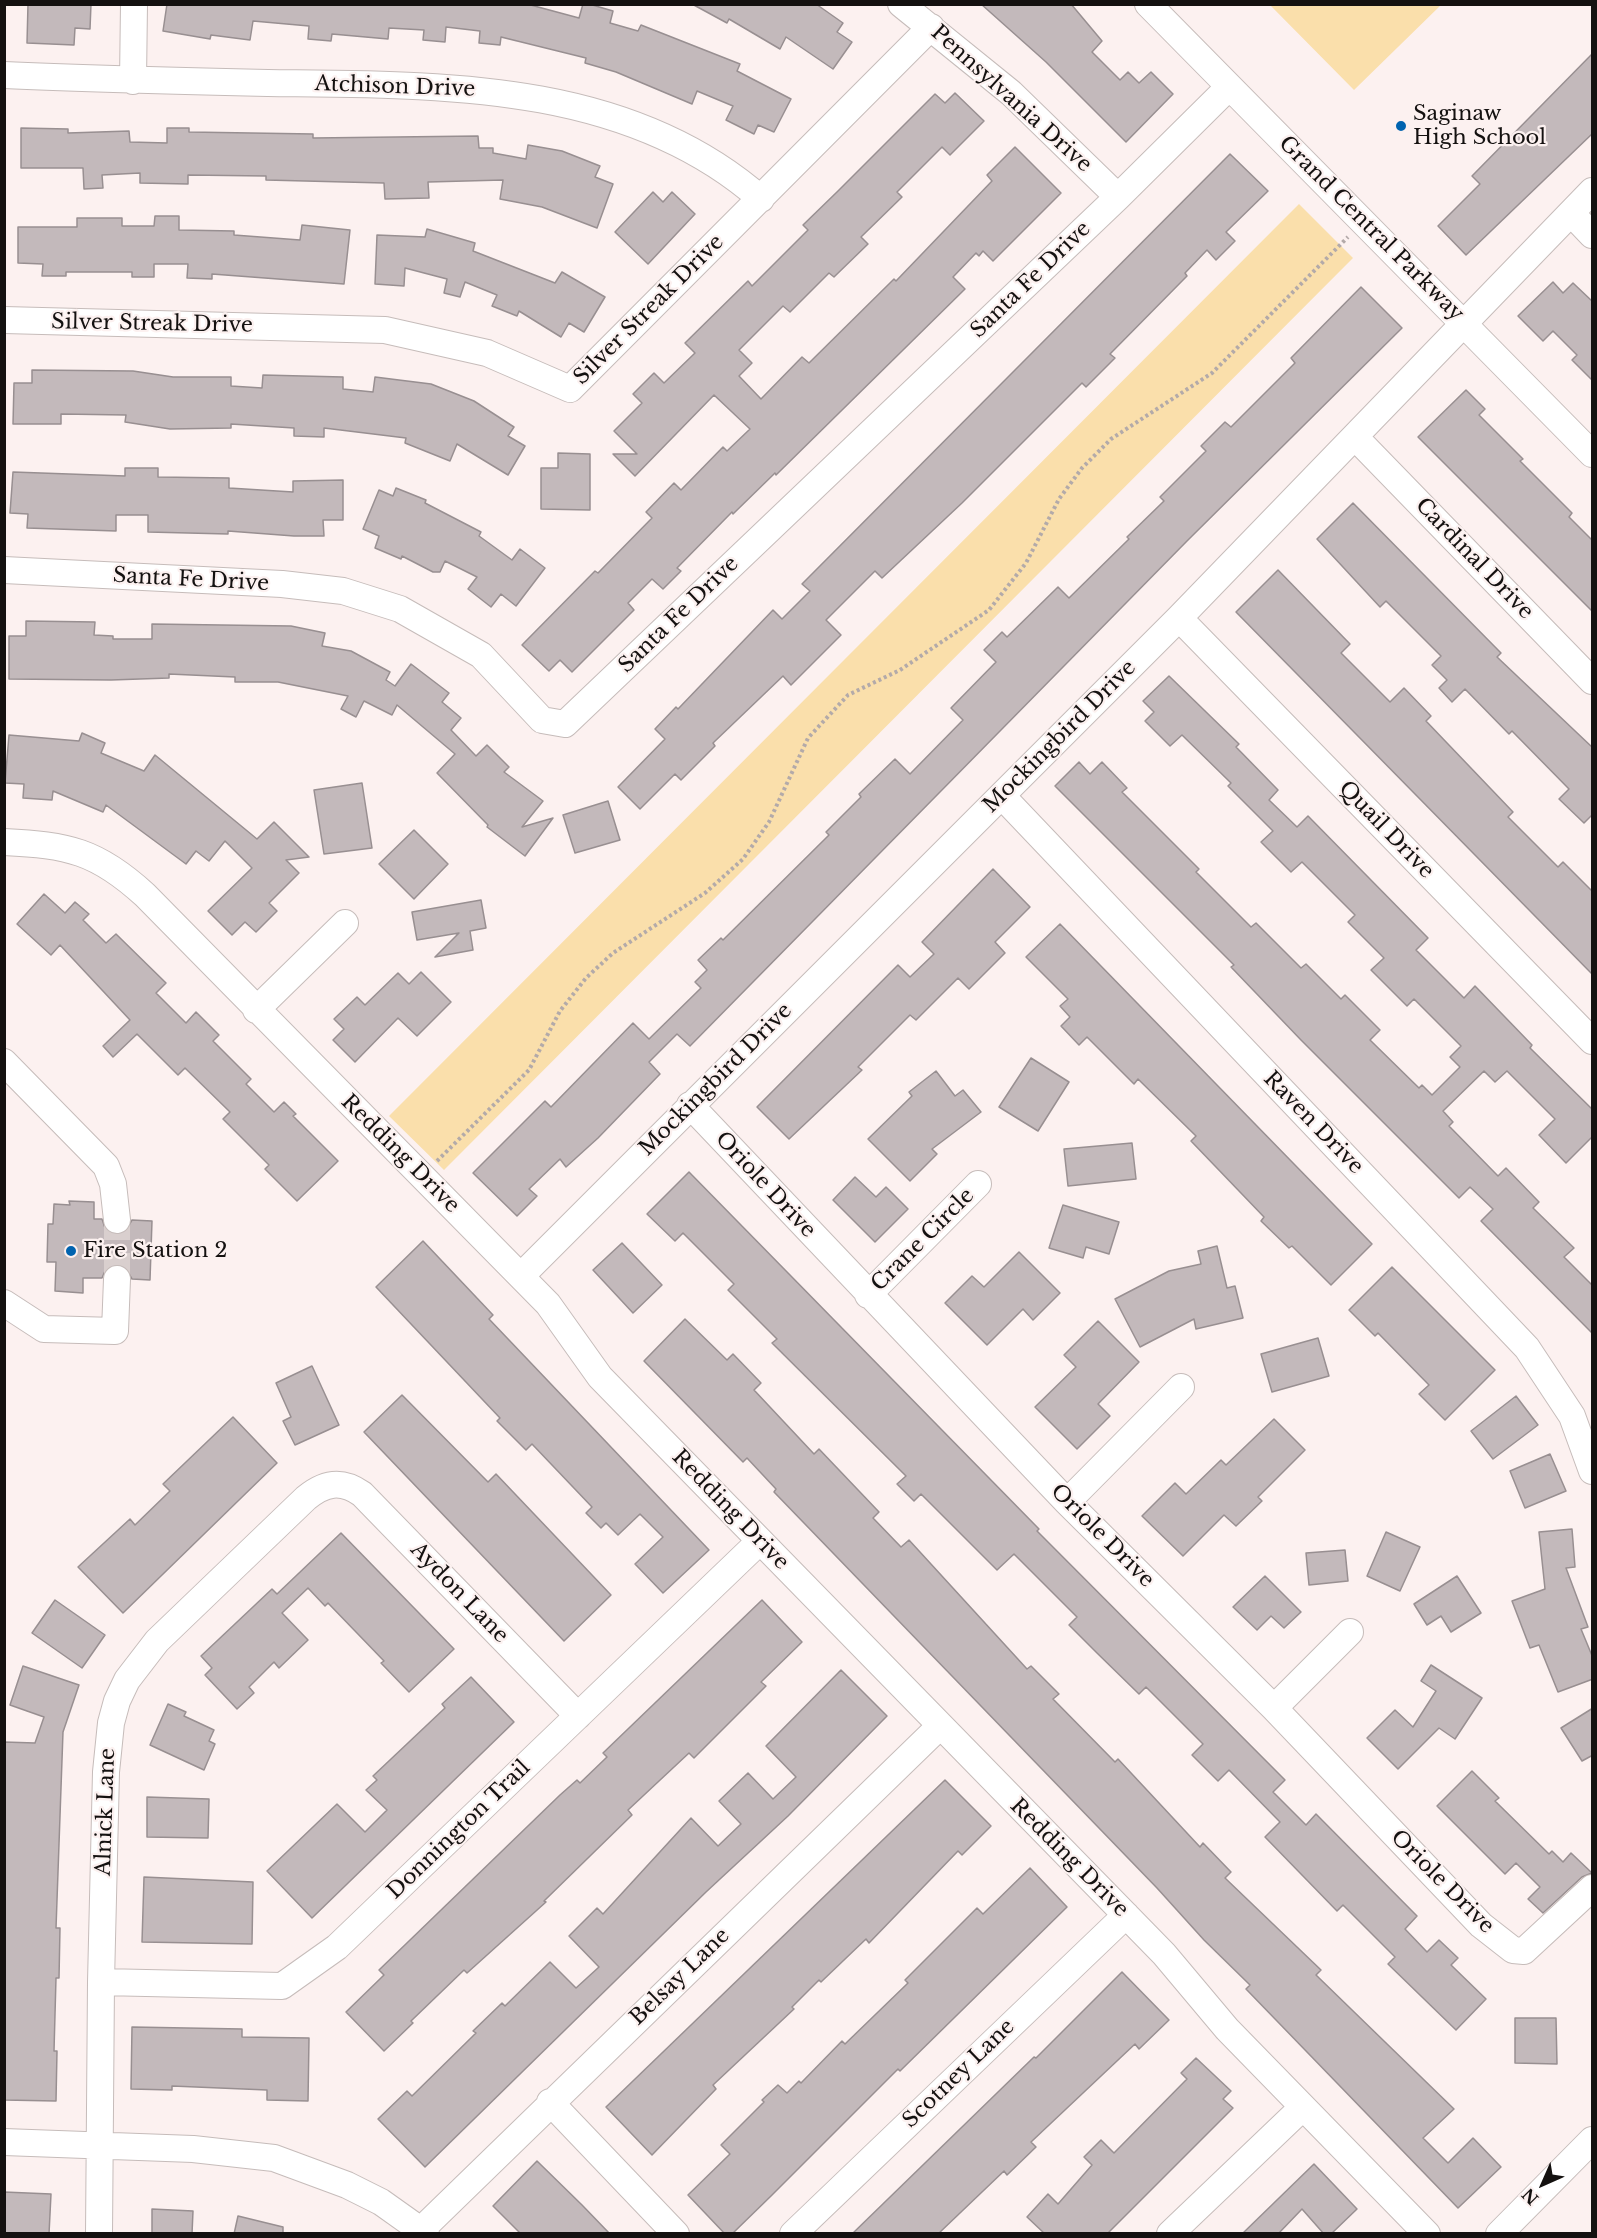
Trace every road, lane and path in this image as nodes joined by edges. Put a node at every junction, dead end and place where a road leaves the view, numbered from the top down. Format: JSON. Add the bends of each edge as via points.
{"nodes":[{"id":1,"x":134,"y":4,"type":"edge"},
{"id":2,"x":901,"y":4,"type":"edge"},
{"id":3,"x":1148,"y":4,"type":"edge"},
{"id":4,"x":931,"y":27,"type":"junction"},
{"id":5,"x":4,"y":75,"type":"edge"},
{"id":6,"x":133,"y":81,"type":"junction"},
{"id":7,"x":1229,"y":87,"type":"junction"},
{"id":8,"x":1593,"y":191,"type":"edge"},
{"id":9,"x":1118,"y":197,"type":"junction"},
{"id":10,"x":761,"y":200,"type":"junction"},
{"id":11,"x":1571,"y":213,"type":"junction"},
{"id":12,"x":1364,"y":221,"type":"junction"},
{"id":13,"x":1593,"y":234,"type":"edge"},
{"id":14,"x":4,"y":320,"type":"edge"},
{"id":15,"x":1465,"y":324,"type":"junction"},
{"id":16,"x":1356,"y":438,"type":"junction"},
{"id":17,"x":1593,"y":454,"type":"edge"},
{"id":18,"x":4,"y":570,"type":"edge"},
{"id":19,"x":1179,"y":618,"type":"junction"},
{"id":20,"x":1593,"y":681,"type":"edge"},
{"id":21,"x":1002,"y":796,"type":"junction"},
{"id":22,"x":4,"y":842,"type":"edge"},
{"id":23,"x":345,"y":923,"type":"dead end"},
{"id":24,"x":256,"y":1010,"type":"junction"},
{"id":25,"x":1593,"y":1041,"type":"edge"},
{"id":26,"x":4,"y":1062,"type":"edge"},
{"id":27,"x":690,"y":1106,"type":"junction"},
{"id":28,"x":422,"y":1177,"type":"junction"},
{"id":29,"x":978,"y":1184,"type":"dead end"},
{"id":30,"x":117,"y":1220,"type":"tunnel mouth"},
{"id":31,"x":521,"y":1276,"type":"junction"},
{"id":32,"x":117,"y":1279,"type":"tunnel mouth"},
{"id":33,"x":868,"y":1295,"type":"junction"},
{"id":34,"x":4,"y":1304,"type":"edge"},
{"id":35,"x":1181,"y":1387,"type":"dead end"},
{"id":36,"x":1593,"y":1471,"type":"edge"},
{"id":37,"x":333,"y":1484,"type":"joint"},
{"id":38,"x":1067,"y":1502,"type":"junction"},
{"id":39,"x":760,"y":1541,"type":"junction"},
{"id":40,"x":1350,"y":1632,"type":"dead end"},
{"id":41,"x":1274,"y":1708,"type":"junction"},
{"id":42,"x":578,"y":1716,"type":"junction"},
{"id":43,"x":940,"y":1726,"type":"junction"},
{"id":44,"x":1593,"y":1888,"type":"edge"},
{"id":45,"x":1126,"y":1915,"type":"junction"},
{"id":46,"x":100,"y":1982,"type":"junction"},
{"id":47,"x":550,"y":2102,"type":"junction"},
{"id":48,"x":1303,"y":2107,"type":"junction"},
{"id":49,"x":1593,"y":2140,"type":"edge"},
{"id":50,"x":4,"y":2142,"type":"edge"},
{"id":51,"x":99,"y":2144,"type":"junction"},
{"id":52,"x":424,"y":2232,"type":"edge"},
{"id":53,"x":99,"y":2234,"type":"edge"},
{"id":54,"x":676,"y":2234,"type":"edge"},
{"id":55,"x":793,"y":2234,"type":"edge"},
{"id":56,"x":1170,"y":2234,"type":"edge"},
{"id":57,"x":1427,"y":2234,"type":"edge"},
{"id":58,"x":1499,"y":2234,"type":"edge"}],
"edges":[{"from":1,"to":6,"type":"street"},
{"from":2,"to":4,"type":"street","name":"Pennsylvania Drive"},
{"from":3,"to":7,"type":"street","name":"Grand Central Parkway"},
{"from":4,"to":9,"type":"street","name":"Pennsylvania Drive","via":[[1026,107]]},
{"from":4,"to":10,"type":"street","name":"Silver Streak Drive"},
{"from":5,"to":6,"type":"street","name":"Atchison Drive"},
{"from":6,"to":10,"type":"street","name":"Atchison Drive","via":[[455,87],[538,98],[586,109],[652,133],[716,165]]},
{"from":7,"to":9,"type":"street","name":"Santa Fe Drive"},
{"from":7,"to":12,"type":"street","name":"Grand Central Parkway"},
{"from":8,"to":11,"type":"street","name":"Mockingbird Drive"},
{"from":9,"to":18,"type":"street","name":"Santa Fe Drive","via":[[565,724],[542,720],[481,655],[400,609],[343,591]]},
{"from":10,"to":14,"type":"street","name":"Silver Streak Drive","via":[[570,389],[487,353],[385,330]]},
{"from":11,"to":13,"type":"street"},
{"from":11,"to":15,"type":"street","name":"Mockingbird Drive"},
{"from":12,"to":15,"type":"street","name":"Grand Central Parkway"},
{"from":12,"to":28,"type":"path","via":[[1212,374],[1111,439],[1082,468],[1059,499],[1026,563],[989,610],[900,670],[848,695],[808,738],[769,822],[743,858],[705,893],[613,953],[586,978],[560,1011],[529,1070]]},
{"from":15,"to":16,"type":"street","name":"Mockingbird Drive"},
{"from":15,"to":17,"type":"street","name":"Grand Central Parkway"},
{"from":16,"to":19,"type":"street","name":"Mockingbird Drive"},
{"from":16,"to":20,"type":"street","name":"Cardinal Drive"},
{"from":19,"to":21,"type":"street","name":"Mockingbird Drive"},
{"from":19,"to":25,"type":"street","name":"Quail Drive"},
{"from":21,"to":27,"type":"street","name":"Mockingbird Drive"},
{"from":21,"to":36,"type":"street","name":"Raven Drive","via":[[1527,1348],[1572,1416]]},
{"from":22,"to":24,"type":"street","name":"Redding Drive","via":[[57,846],[102,861],[145,895]]},
{"from":23,"to":24,"type":"street"},
{"from":24,"to":28,"type":"street","name":"Redding Drive"},
{"from":26,"to":30,"type":"street","via":[[106,1166],[113,1184]]},
{"from":27,"to":31,"type":"street","name":"Mockingbird Drive"},
{"from":27,"to":33,"type":"street","name":"Oriole Drive"},
{"from":28,"to":31,"type":"street","name":"Redding Drive"},
{"from":29,"to":33,"type":"street","name":"Crane Circle"},
{"from":31,"to":39,"type":"street","name":"Redding Drive","via":[[558,1316],[600,1377]]},
{"from":32,"to":34,"type":"street","via":[[115,1331],[44,1329]]},
{"from":33,"to":38,"type":"street","name":"Oriole Drive"},
{"from":35,"to":38,"type":"street"},
{"from":37,"to":42,"type":"street","name":"Aydon Lane","via":[[352,1487],[362,1494]]},
{"from":37,"to":46,"type":"street","name":"Alnick Lane","via":[[306,1498],[175,1622],[142,1659],[117,1701],[105,1772]]},
{"from":38,"to":41,"type":"street","name":"Oriole Drive"},
{"from":39,"to":42,"type":"street","name":"Donnington Trail"},
{"from":39,"to":43,"type":"street","name":"Redding Drive"},
{"from":40,"to":41,"type":"street"},
{"from":41,"to":44,"type":"street","name":"Oriole Drive","via":[[1481,1925],[1513,1950],[1524,1952]]},
{"from":42,"to":46,"type":"street","name":"Donnington Trail","via":[[337,1947],[282,1986]]},
{"from":43,"to":45,"type":"street","name":"Redding Drive"},
{"from":43,"to":47,"type":"street","name":"Belsay Lane"},
{"from":45,"to":48,"type":"street","name":"Redding Drive","via":[[1185,1977],[1227,2029]]},
{"from":45,"to":55,"type":"street","name":"Scotney Lane"},
{"from":46,"to":51,"type":"street","name":"Alnick Lane"},
{"from":47,"to":52,"type":"street","name":"Belsay Lane"},
{"from":47,"to":54,"type":"street"},
{"from":48,"to":56,"type":"street"},
{"from":48,"to":57,"type":"street","name":"Redding Drive"},
{"from":49,"to":58,"type":"street"},
{"from":50,"to":51,"type":"street"},
{"from":51,"to":52,"type":"street","via":[[274,2158],[347,2185],[381,2202]]},
{"from":51,"to":53,"type":"street","name":"Alnick Lane"}]}
